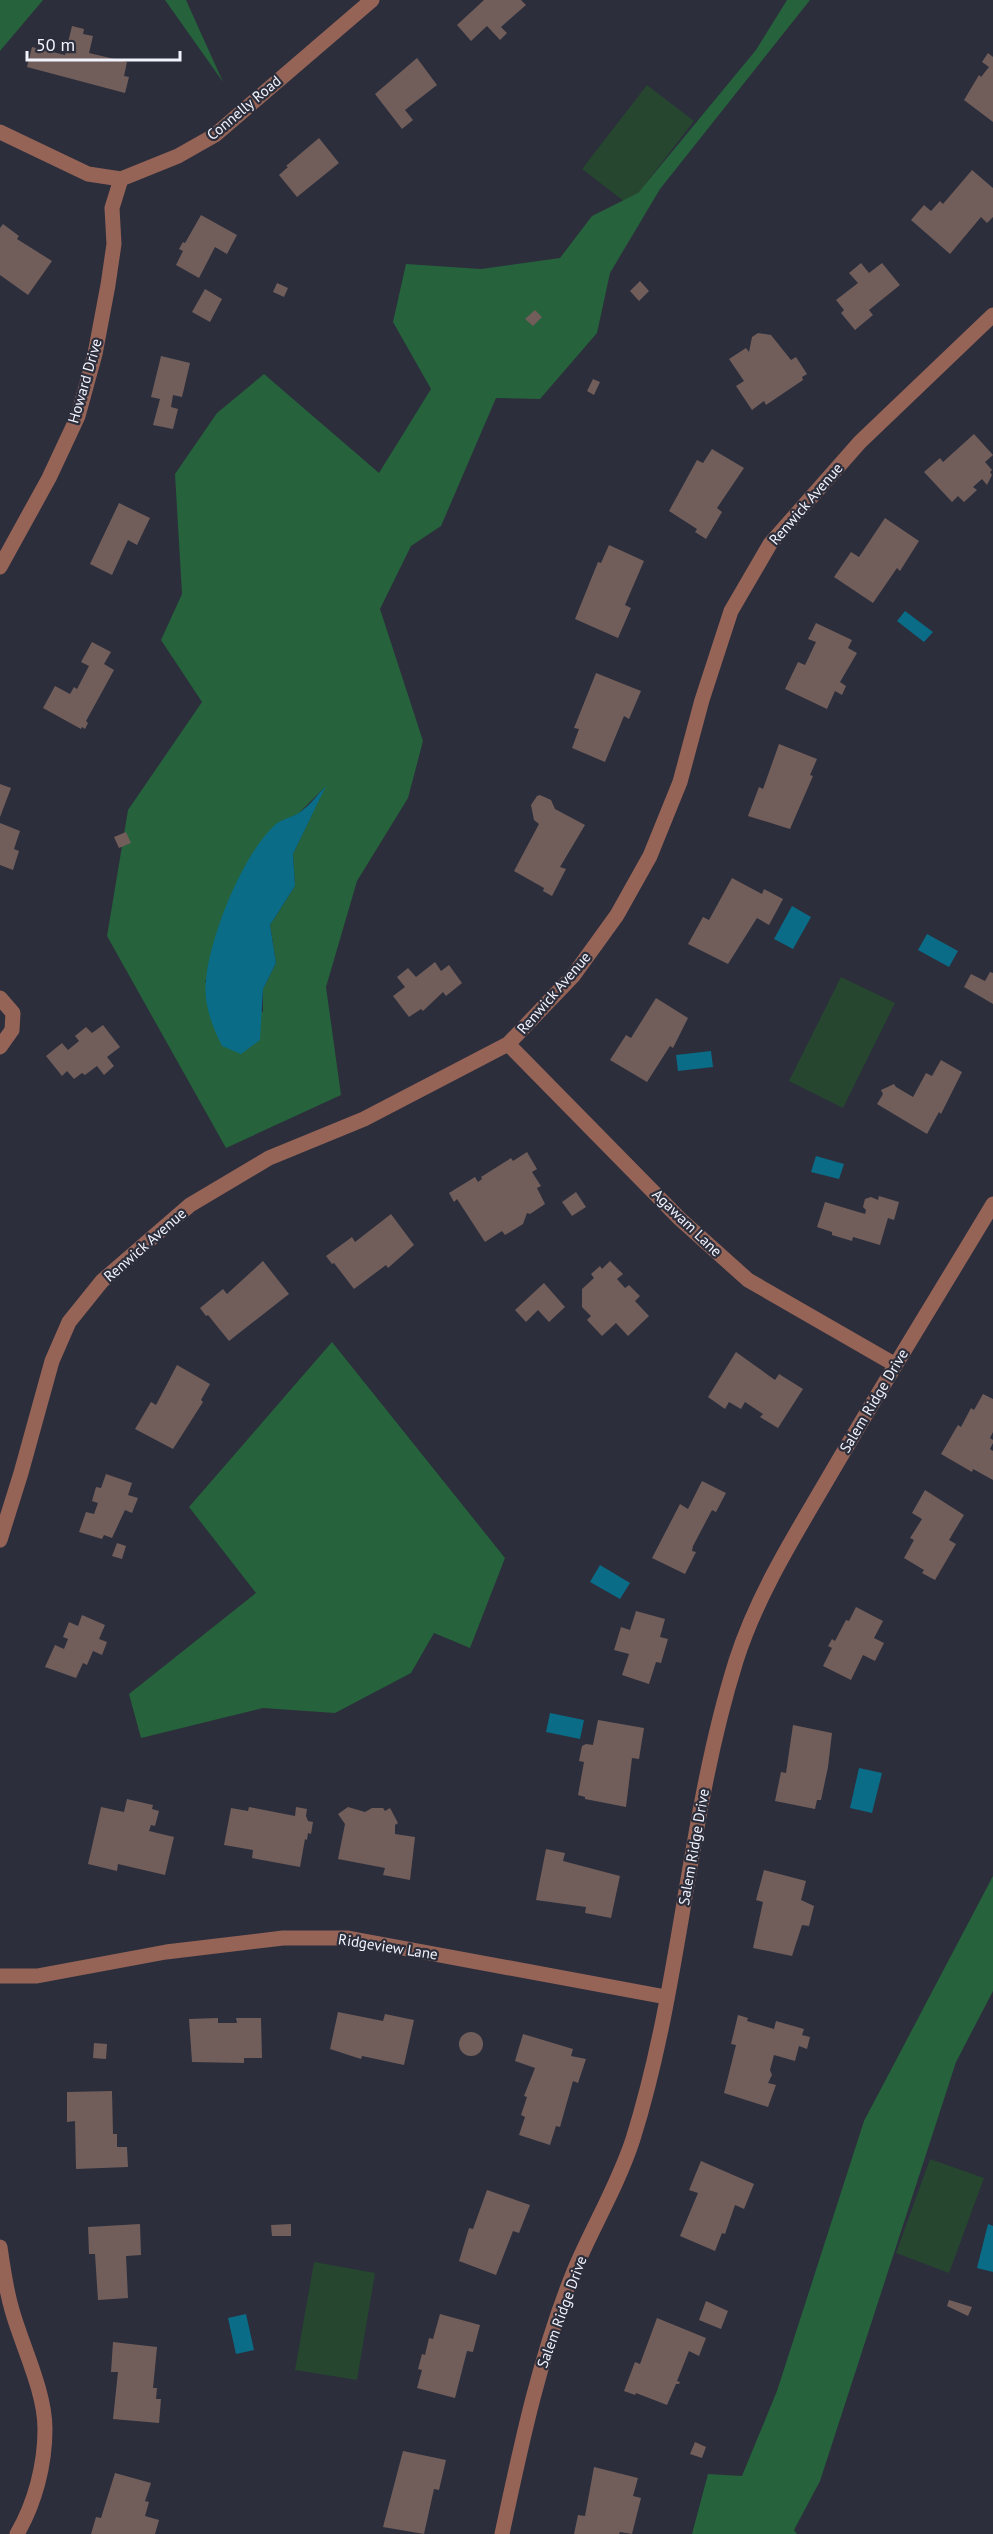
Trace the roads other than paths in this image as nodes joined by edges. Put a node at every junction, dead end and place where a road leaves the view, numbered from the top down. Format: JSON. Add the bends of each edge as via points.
{"nodes":[{"id":1,"x":372,"y":0,"type":"edge"},
{"id":2,"x":0,"y":132,"type":"edge"},
{"id":3,"x":121,"y":179,"type":"junction"},
{"id":4,"x":993,"y":315,"type":"edge"},
{"id":5,"x":0,"y":567,"type":"edge"},
{"id":6,"x":0,"y":998,"type":"edge"},
{"id":7,"x":508,"y":1044,"type":"junction"},
{"id":8,"x":0,"y":1047,"type":"edge"},
{"id":9,"x":993,"y":1204,"type":"edge"},
{"id":10,"x":894,"y":1364,"type":"junction"},
{"id":11,"x":0,"y":1540,"type":"edge"},
{"id":12,"x":0,"y":1976,"type":"edge"},
{"id":13,"x":666,"y":1997,"type":"junction"},
{"id":14,"x":0,"y":2247,"type":"edge"},
{"id":15,"x":17,"y":2534,"type":"edge"},
{"id":16,"x":502,"y":2534,"type":"edge"}],
"edges":[{"from":1,"to":3,"type":"street","name":"Connelly Road","via":[[215,135],[178,156]]},
{"from":2,"to":3,"type":"street","via":[[88,174]]},
{"from":3,"to":5,"type":"street","name":"Howard Drive","via":[[112,208],[114,244],[108,285],[78,416]]},
{"from":4,"to":7,"type":"street","name":"Renwick Avenue","via":[[860,442],[770,544],[731,610],[680,782],[650,856],[617,915],[573,976]]},
{"from":6,"to":8,"type":"street","via":[[13,1013],[12,1030]]},
{"from":7,"to":10,"type":"street","name":"Agawam Lane","via":[[680,1219],[748,1280]]},
{"from":7,"to":11,"type":"street","name":"Renwick Avenue","via":[[364,1119],[259,1164],[190,1205],[102,1281],[69,1322],[52,1361]]},
{"from":9,"to":10,"type":"street","name":"Salem Ridge Drive"},
{"from":10,"to":13,"type":"street","name":"Salem Ridge Drive","via":[[773,1572],[738,1657],[714,1740]]},
{"from":12,"to":13,"type":"street","name":"Ridgeview Lane","via":[[37,1976],[166,1952],[283,1938],[348,1938]]},
{"from":13,"to":16,"type":"street","name":"Salem Ridge Drive","via":[[632,2143],[574,2271],[551,2337],[528,2414]]},
{"from":14,"to":15,"type":"street","via":[[11,2309],[35,2380],[45,2427],[41,2470],[28,2515]]}]}
